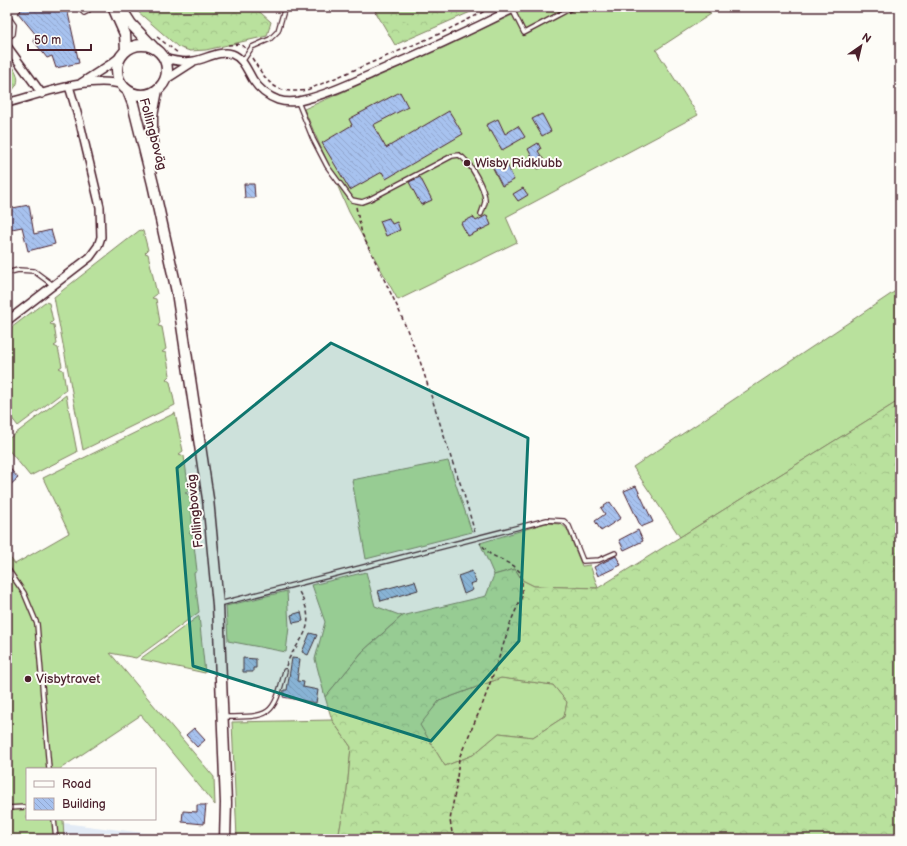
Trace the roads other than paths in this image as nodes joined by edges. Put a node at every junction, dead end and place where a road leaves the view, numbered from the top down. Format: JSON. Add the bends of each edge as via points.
{"nodes":[{"id":1,"x":78,"y":7,"type":"edge"},
{"id":2,"x":89,"y":7,"type":"edge"},
{"id":3,"x":113,"y":7,"type":"edge"},
{"id":4,"x":120,"y":7,"type":"edge"},
{"id":5,"x":285,"y":7,"type":"edge"},
{"id":6,"x":573,"y":7,"type":"edge"},
{"id":7,"x":514,"y":8,"type":"edge"},
{"id":8,"x":7,"y":15,"type":"edge"},
{"id":9,"x":7,"y":38,"type":"edge"},
{"id":10,"x":7,"y":46,"type":"edge"},
{"id":11,"x":152,"y":47,"type":"junction"},
{"id":12,"x":124,"y":53,"type":"junction"},
{"id":13,"x":164,"y":58,"type":"junction"},
{"id":14,"x":195,"y":61,"type":"junction"},
{"id":15,"x":242,"y":62,"type":"junction"},
{"id":16,"x":165,"y":80,"type":"junction"},
{"id":17,"x":79,"y":84,"type":"junction"},
{"id":18,"x":69,"y":86,"type":"junction"},
{"id":19,"x":125,"y":88,"type":"junction"},
{"id":20,"x":157,"y":90,"type":"junction"},
{"id":21,"x":42,"y":94,"type":"junction"},
{"id":22,"x":298,"y":102,"type":"junction"},
{"id":23,"x":7,"y":103,"type":"edge"},
{"id":24,"x":153,"y":184,"type":"junction"},
{"id":25,"x":480,"y":214,"type":"dead end"},
{"id":26,"x":7,"y":273,"type":"edge"},
{"id":27,"x":53,"y":285,"type":"junction"},
{"id":28,"x":7,"y":321,"type":"edge"},
{"id":29,"x":615,"y":553,"type":"dead end"},
{"id":30,"x":7,"y":568,"type":"edge"},
{"id":31,"x":218,"y":605,"type":"junction"},
{"id":32,"x":285,"y":671,"type":"road end"},
{"id":33,"x":222,"y":717,"type":"junction"},
{"id":34,"x":49,"y":768,"type":"edge"},
{"id":35,"x":26,"y":807,"type":"edge"},
{"id":36,"x":7,"y":808,"type":"edge"},
{"id":37,"x":54,"y":820,"type":"edge"},
{"id":38,"x":56,"y":839,"type":"edge"},
{"id":39,"x":225,"y":839,"type":"edge"}],
"edges":[{"from":1,"to":2,"type":"lane","via":[[84,13]]},
{"from":3,"to":12,"type":"main road","via":[[125,34]]},
{"from":4,"to":11,"type":"main road","via":[[131,24]]},
{"from":5,"to":15,"type":"lane","via":[[278,31],[270,39],[252,47]]},
{"from":6,"to":7,"type":"lane","via":[[524,33]]},
{"from":7,"to":22,"type":"street","via":[[405,60]]},
{"from":8,"to":9,"type":"lane","via":[[14,25],[13,34]]},
{"from":10,"to":21,"type":"street"},
{"from":11,"to":12,"type":"main road","via":[[135,46]]},
{"from":11,"to":13,"type":"main road"},
{"from":12,"to":17,"type":"street"},
{"from":12,"to":19,"type":"main road","via":[[117,69]]},
{"from":13,"to":14,"type":"street","via":[[182,62]]},
{"from":13,"to":16,"type":"main road","via":[[167,67]]},
{"from":14,"to":15,"type":"street","via":[[219,53],[231,54]]},
{"from":14,"to":16,"type":"street"},
{"from":15,"to":22,"type":"street","via":[[266,94],[279,100]]},
{"from":16,"to":20,"type":"main road"},
{"from":17,"to":18,"type":"street"},
{"from":17,"to":19,"type":"street","via":[[110,81]]},
{"from":18,"to":21,"type":"street"},
{"from":18,"to":27,"type":"street","via":[[100,207],[101,237],[90,257]]},
{"from":19,"to":20,"type":"main road","via":[[141,95]]},
{"from":19,"to":24,"type":"main road","name":"Follingboväg","via":[[133,104]]},
{"from":20,"to":24,"type":"main road","name":"Follingboväg","via":[[152,116]]},
{"from":21,"to":23,"type":"street"},
{"from":22,"to":25,"type":"lane","via":[[326,166],[350,198],[362,202],[370,199],[452,156],[459,155],[467,162],[484,190],[485,202]]},
{"from":24,"to":31,"type":"main road","name":"Follingboväg","via":[[177,292],[208,499]]},
{"from":26,"to":27,"type":"lane","via":[[18,270],[34,271]]},
{"from":27,"to":28,"type":"street"},
{"from":29,"to":31,"type":"lane","via":[[599,560],[583,561],[569,526],[564,521],[546,520]]},
{"from":30,"to":34,"type":"lane","via":[[24,593],[37,624]]},
{"from":31,"to":33,"type":"main road","name":"Follingboväg"},
{"from":32,"to":33,"type":"lane","via":[[275,704],[269,711],[248,717]]},
{"from":33,"to":39,"type":"main road","name":"Follingboväg"},
{"from":35,"to":36,"type":"lane"},
{"from":37,"to":38,"type":"lane"}]}
